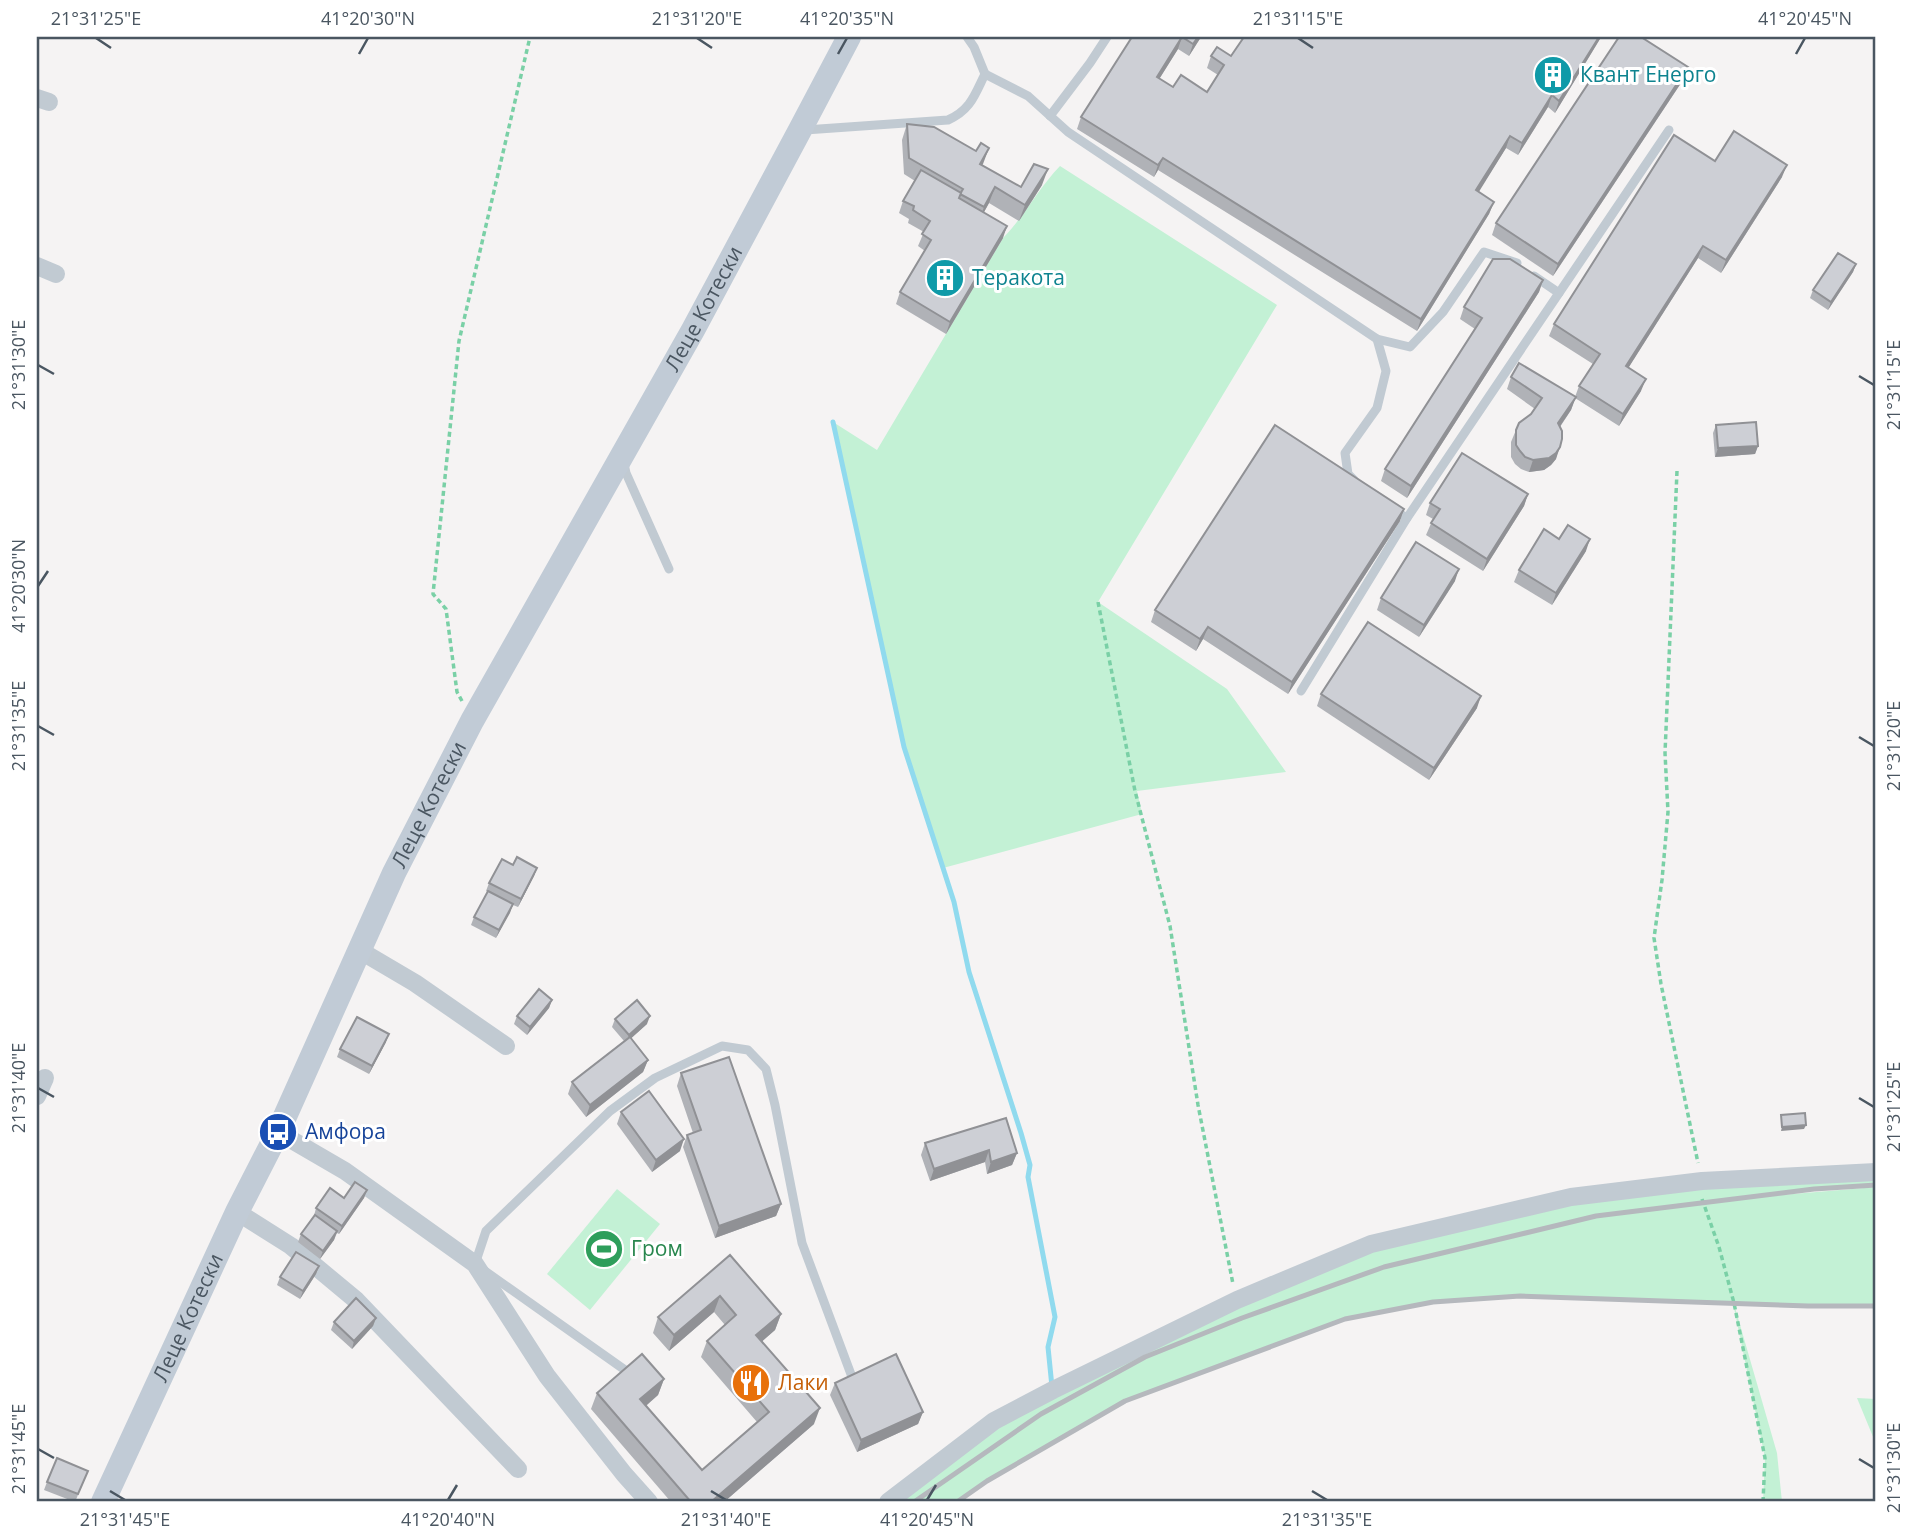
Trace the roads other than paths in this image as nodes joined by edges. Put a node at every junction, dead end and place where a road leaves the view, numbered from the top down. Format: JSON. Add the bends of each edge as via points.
{"nodes":[{"id":1,"x":849,"y":37,"type":"edge"},
{"id":2,"x":967,"y":37,"type":"edge"},
{"id":3,"x":1107,"y":37,"type":"edge"},
{"id":4,"x":985,"y":74,"type":"junction"},
{"id":5,"x":1050,"y":116,"type":"junction"},
{"id":6,"x":1669,"y":130,"type":"dead end"},
{"id":7,"x":800,"y":131,"type":"junction"},
{"id":8,"x":37,"y":266,"type":"edge"},
{"id":9,"x":55,"y":274,"type":"dead end"},
{"id":10,"x":1559,"y":293,"type":"junction"},
{"id":11,"x":1377,"y":339,"type":"junction"},
{"id":12,"x":622,"y":456,"type":"junction"},
{"id":13,"x":1357,"y":484,"type":"edge"},
{"id":14,"x":1386,"y":505,"type":"edge"},
{"id":15,"x":1407,"y":518,"type":"junction"},
{"id":16,"x":669,"y":569,"type":"dead end"},
{"id":17,"x":1300,"y":691,"type":"dead end"},
{"id":18,"x":359,"y":950,"type":"junction"},
{"id":19,"x":506,"y":1046,"type":"dead end"},
{"id":20,"x":45,"y":1078,"type":"dead end"},
{"id":21,"x":37,"y":1096,"type":"edge"},
{"id":22,"x":278,"y":1132,"type":"junction"},
{"id":23,"x":1876,"y":1171,"type":"edge"},
{"id":24,"x":237,"y":1212,"type":"junction"},
{"id":25,"x":475,"y":1264,"type":"junction"},
{"id":26,"x":625,"y":1370,"type":"edge"},
{"id":27,"x":852,"y":1377,"type":"edge"},
{"id":28,"x":518,"y":1469,"type":"dead end"},
{"id":29,"x":103,"y":1502,"type":"edge"},
{"id":30,"x":649,"y":1502,"type":"edge"},
{"id":31,"x":888,"y":1502,"type":"edge"}],
"edges":[{"from":1,"to":7,"type":"main road","name":"Леце Котески"},
{"from":2,"to":4,"type":"lane"},
{"from":3,"to":5,"type":"lane"},
{"from":4,"to":5,"type":"lane","via":[[1028,96]]},
{"from":4,"to":7,"type":"lane","via":[[967,109],[948,120]]},
{"from":5,"to":11,"type":"lane"},
{"from":6,"to":10,"type":"lane"},
{"from":7,"to":12,"type":"main road","name":"Леце Котески"},
{"from":8,"to":9,"type":"street"},
{"from":10,"to":11,"type":"lane","via":[[1513,261],[1484,252],[1443,312],[1410,347]]},
{"from":10,"to":15,"type":"lane"},
{"from":11,"to":13,"type":"lane","via":[[1386,371],[1377,408],[1345,453],[1348,474]]},
{"from":12,"to":16,"type":"lane"},
{"from":12,"to":18,"type":"main road","name":"Леце Котески","via":[[472,721]]},
{"from":14,"to":15,"type":"lane"},
{"from":15,"to":17,"type":"lane"},
{"from":18,"to":19,"type":"street"},
{"from":18,"to":22,"type":"main road","name":"Леце Котески"},
{"from":20,"to":21,"type":"street"},
{"from":22,"to":24,"type":"main road","name":"Леце Котески"},
{"from":22,"to":25,"type":"street","via":[[345,1171]]},
{"from":23,"to":31,"type":"street","via":[[1702,1181],[1571,1197],[1371,1244],[1237,1300],[994,1421]]},
{"from":24,"to":28,"type":"street","via":[[291,1246],[356,1300]]},
{"from":24,"to":29,"type":"main road","name":"Леце Котески"},
{"from":25,"to":26,"type":"lane"},
{"from":25,"to":27,"type":"lane","via":[[486,1231],[610,1111],[655,1078],[722,1046],[748,1049],[766,1069],[802,1243]]},
{"from":25,"to":30,"type":"street","via":[[547,1376]]}]}
